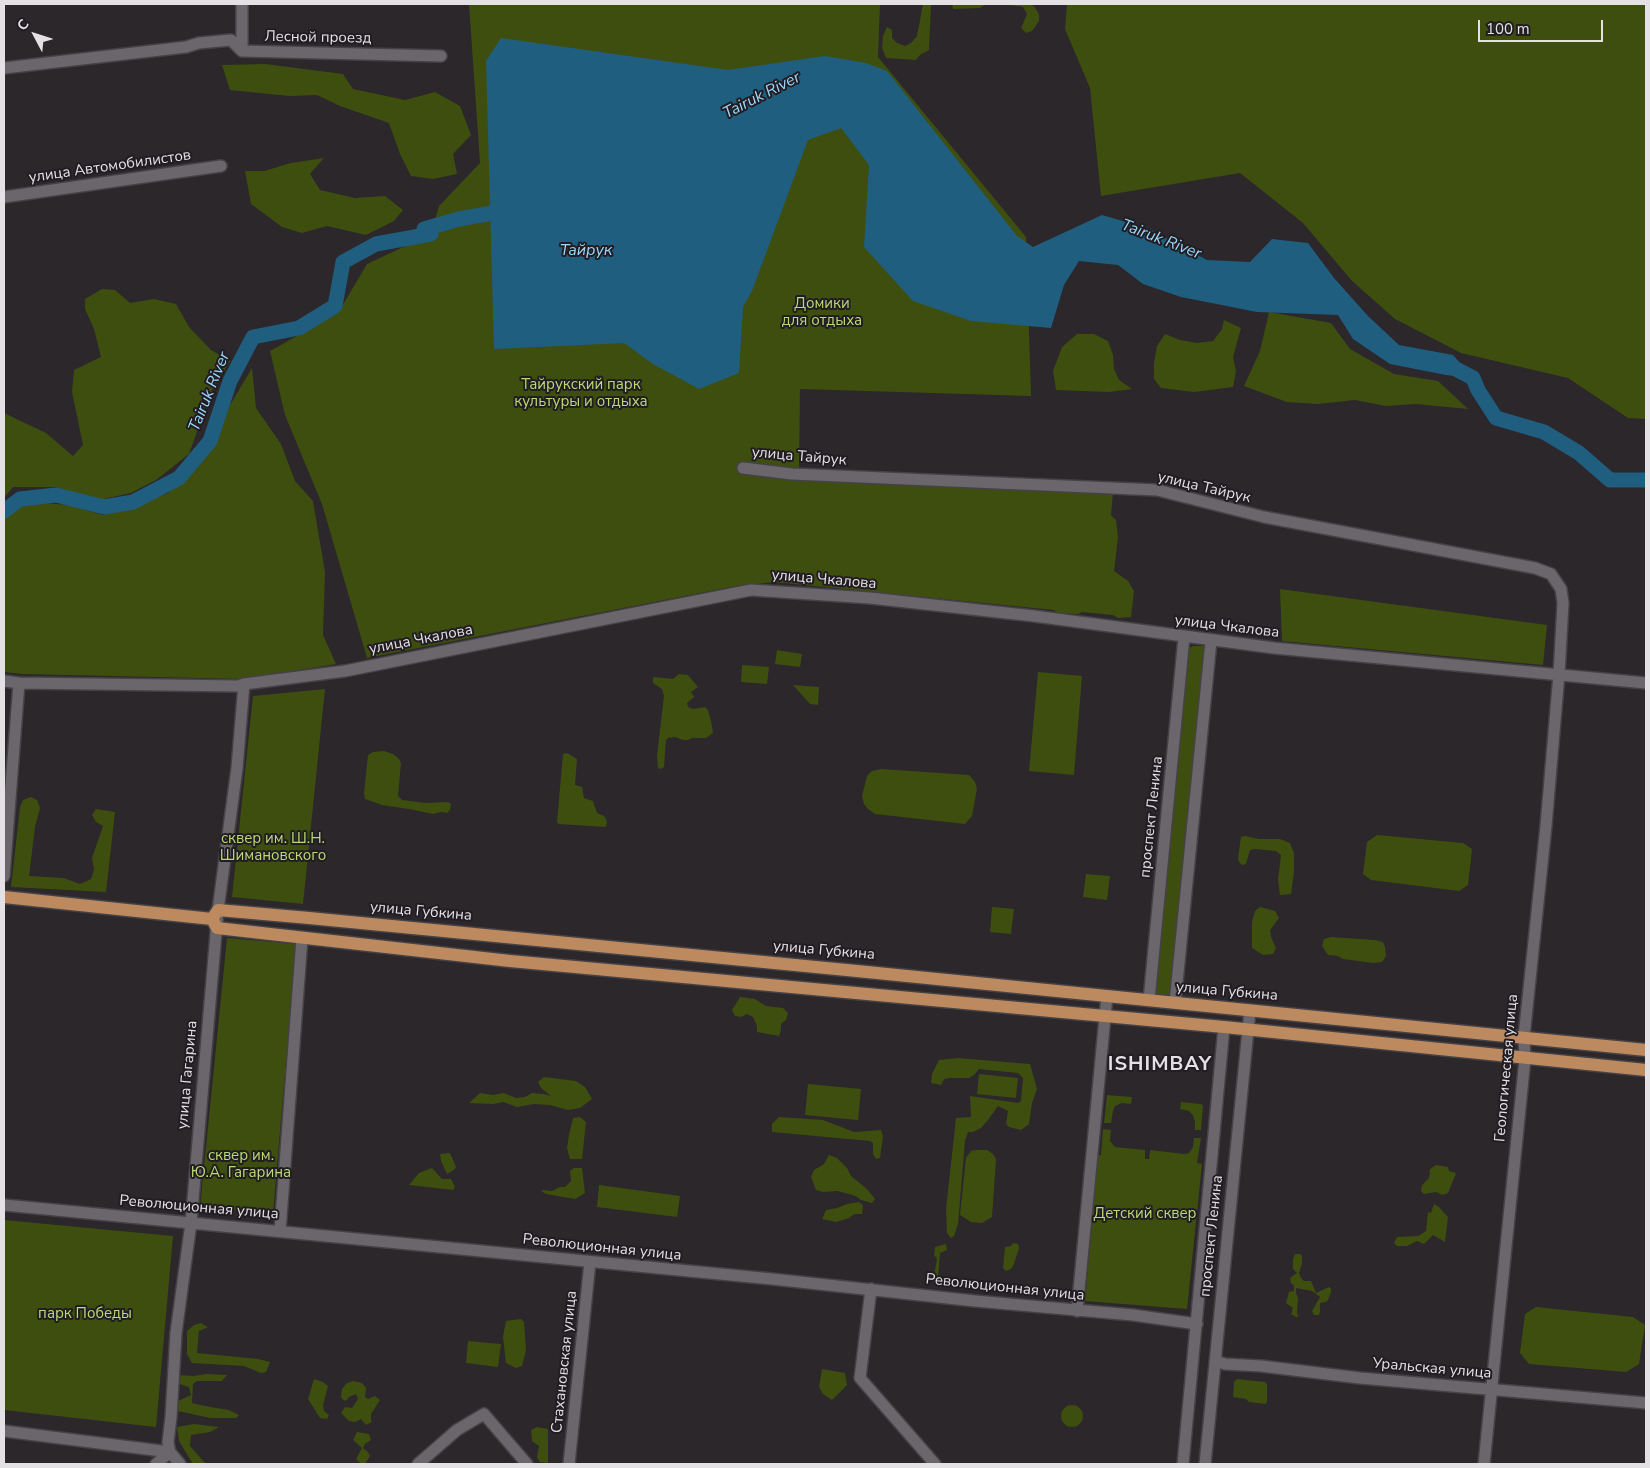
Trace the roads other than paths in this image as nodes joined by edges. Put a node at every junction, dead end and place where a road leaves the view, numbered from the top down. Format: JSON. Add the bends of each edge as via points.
{"nodes":[{"id":1,"x":242,"y":4,"type":"edge"},
{"id":2,"x":242,"y":51,"type":"junction"},
{"id":3,"x":441,"y":56,"type":"dead end"},
{"id":4,"x":4,"y":68,"type":"edge"},
{"id":5,"x":221,"y":166,"type":"dead end"},
{"id":6,"x":4,"y":197,"type":"edge"},
{"id":7,"x":743,"y":468,"type":"dead end"},
{"id":8,"x":1184,"y":637,"type":"junction"},
{"id":9,"x":1212,"y":641,"type":"junction"},
{"id":10,"x":1560,"y":674,"type":"junction"},
{"id":11,"x":4,"y":681,"type":"edge"},
{"id":12,"x":19,"y":683,"type":"junction"},
{"id":13,"x":1646,"y":683,"type":"edge"},
{"id":14,"x":244,"y":684,"type":"junction"},
{"id":15,"x":4,"y":876,"type":"edge"},
{"id":16,"x":4,"y":897,"type":"edge"},
{"id":17,"x":216,"y":919,"type":"junction"},
{"id":18,"x":302,"y":938,"type":"junction"},
{"id":19,"x":1107,"y":996,"type":"junction"},
{"id":20,"x":1149,"y":1000,"type":"junction"},
{"id":21,"x":1175,"y":1003,"type":"junction"},
{"id":22,"x":1250,"y":1010,"type":"junction"},
{"id":23,"x":1104,"y":1016,"type":"junction"},
{"id":24,"x":1224,"y":1027,"type":"junction"},
{"id":25,"x":1249,"y":1030,"type":"junction"},
{"id":26,"x":1524,"y":1037,"type":"junction"},
{"id":27,"x":1646,"y":1050,"type":"edge"},
{"id":28,"x":1525,"y":1059,"type":"junction"},
{"id":29,"x":1646,"y":1070,"type":"edge"},
{"id":30,"x":4,"y":1205,"type":"edge"},
{"id":31,"x":191,"y":1223,"type":"junction"},
{"id":32,"x":280,"y":1231,"type":"junction"},
{"id":33,"x":590,"y":1262,"type":"junction"},
{"id":34,"x":870,"y":1289,"type":"junction"},
{"id":35,"x":1077,"y":1310,"type":"junction"},
{"id":36,"x":1197,"y":1324,"type":"junction"},
{"id":37,"x":1215,"y":1361,"type":"junction"},
{"id":38,"x":1492,"y":1389,"type":"junction"},
{"id":39,"x":1646,"y":1403,"type":"edge"},
{"id":40,"x":4,"y":1430,"type":"edge"},
{"id":41,"x":170,"y":1452,"type":"junction"},
{"id":42,"x":156,"y":1464,"type":"edge"},
{"id":43,"x":180,"y":1464,"type":"edge"},
{"id":44,"x":418,"y":1464,"type":"edge"},
{"id":45,"x":527,"y":1464,"type":"edge"},
{"id":46,"x":569,"y":1464,"type":"edge"},
{"id":47,"x":935,"y":1464,"type":"edge"},
{"id":48,"x":1183,"y":1464,"type":"edge"},
{"id":49,"x":1204,"y":1464,"type":"edge"},
{"id":50,"x":1484,"y":1464,"type":"edge"}],
"edges":[{"from":1,"to":2,"type":"street"},
{"from":2,"to":3,"type":"street","name":"Лесной проезд"},
{"from":2,"to":4,"type":"street","name":"Лесной проезд","via":[[231,40]]},
{"from":5,"to":6,"type":"street","name":"улица Автомобилистов"},
{"from":7,"to":10,"type":"street","name":"улица Тайрук","via":[[792,474],[1157,490],[1264,517],[1535,568],[1551,574],[1561,589]]},
{"from":8,"to":9,"type":"street","name":"улица Чкалова"},
{"from":8,"to":14,"type":"street","name":"улица Чкалова","via":[[880,599],[751,590],[345,671]]},
{"from":8,"to":20,"type":"street","name":"проспект Ленина"},
{"from":9,"to":10,"type":"street","name":"улица Чкалова"},
{"from":9,"to":21,"type":"street"},
{"from":10,"to":13,"type":"street","name":"улица Чкалова"},
{"from":10,"to":26,"type":"street","name":"Геологическая улица"},
{"from":11,"to":12,"type":"street","name":"улица Чкалова"},
{"from":12,"to":14,"type":"street","name":"улица Чкалова"},
{"from":12,"to":15,"type":"street"},
{"from":14,"to":17,"type":"street","name":"улица Гагарина","via":[[237,768]]},
{"from":16,"to":17,"type":"main road","name":"улица Губкина"},
{"from":17,"to":18,"type":"main road","name":"улица Губкина"},
{"from":17,"to":19,"type":"main road","name":"улица Губкина","via":[[495,935]]},
{"from":17,"to":31,"type":"street","name":"улица Гагарина"},
{"from":18,"to":23,"type":"main road","name":"улица Губкина"},
{"from":18,"to":32,"type":"street"},
{"from":19,"to":20,"type":"main road","name":"улица Губкина"},
{"from":19,"to":23,"type":"street"},
{"from":20,"to":21,"type":"main road","name":"улица Губкина"},
{"from":21,"to":22,"type":"main road","name":"улица Губкина"},
{"from":22,"to":25,"type":"street","name":"проспект Ленина"},
{"from":22,"to":26,"type":"main road","name":"улица Губкина"},
{"from":23,"to":24,"type":"main road","name":"улица Губкина"},
{"from":23,"to":35,"type":"street"},
{"from":24,"to":25,"type":"main road","name":"улица Губкина"},
{"from":24,"to":36,"type":"street","name":"проспект Ленина"},
{"from":25,"to":28,"type":"main road","name":"улица Губкина"},
{"from":25,"to":37,"type":"street","name":"проспект Ленина"},
{"from":26,"to":27,"type":"main road","name":"улица Губкина"},
{"from":26,"to":28,"type":"street","name":"Геологическая улица"},
{"from":28,"to":29,"type":"main road","name":"улица Губкина"},
{"from":28,"to":38,"type":"street","name":"Геологическая улица"},
{"from":30,"to":31,"type":"street","name":"Революционная улица"},
{"from":31,"to":32,"type":"street","name":"Революционная улица"},
{"from":31,"to":41,"type":"street","name":"улица Гагарина","via":[[176,1333],[168,1442]]},
{"from":32,"to":33,"type":"street","name":"Революционная улица"},
{"from":33,"to":34,"type":"street","name":"Революционная улица"},
{"from":33,"to":46,"type":"street","name":"Стахановская улица"},
{"from":34,"to":35,"type":"street","name":"Революционная улица"},
{"from":34,"to":47,"type":"street","via":[[860,1378]]},
{"from":35,"to":36,"type":"street","name":"Революционная улица"},
{"from":36,"to":48,"type":"street","name":"проспект Ленина"},
{"from":37,"to":38,"type":"street","name":"Уральская улица"},
{"from":37,"to":49,"type":"street","name":"проспект Ленина"},
{"from":38,"to":39,"type":"street","name":"Уральская улица"},
{"from":38,"to":50,"type":"street","name":"Геологическая улица"},
{"from":40,"to":41,"type":"street"},
{"from":41,"to":42,"type":"street"},
{"from":41,"to":43,"type":"street"},
{"from":44,"to":45,"type":"street","via":[[457,1430],[484,1414]]}]}
